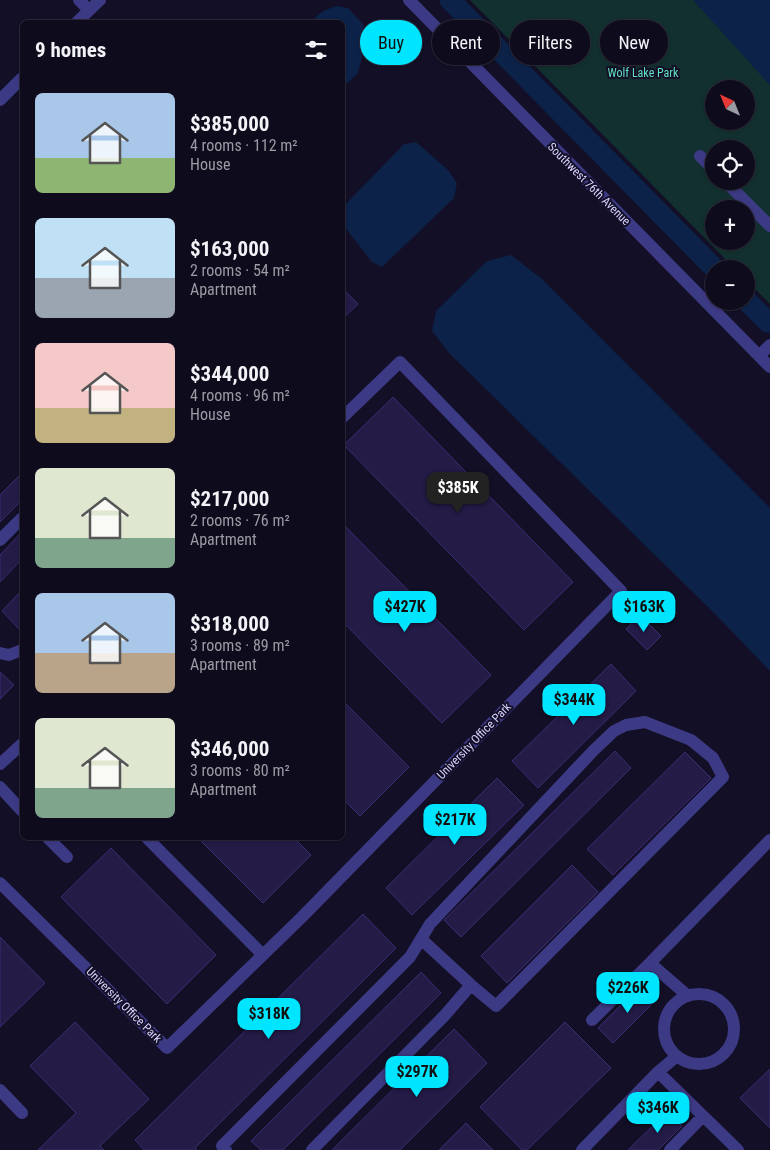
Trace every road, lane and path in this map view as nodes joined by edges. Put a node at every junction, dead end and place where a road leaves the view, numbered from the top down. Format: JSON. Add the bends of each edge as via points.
{"nodes":[{"id":1,"x":79,"y":0,"type":"edge"},
{"id":2,"x":100,"y":0,"type":"edge"},
{"id":3,"x":409,"y":0,"type":"edge"},
{"id":4,"x":89,"y":10,"type":"junction"},
{"id":5,"x":79,"y":20,"type":"edge"},
{"id":6,"x":20,"y":80,"type":"edge"},
{"id":7,"x":0,"y":100,"type":"edge"},
{"id":8,"x":700,"y":156,"type":"dead end"},
{"id":9,"x":705,"y":161,"type":"edge"},
{"id":10,"x":734,"y":190,"type":"edge"},
{"id":11,"x":770,"y":226,"type":"edge"},
{"id":12,"x":770,"y":345,"type":"edge"},
{"id":13,"x":759,"y":356,"type":"junction"},
{"id":14,"x":770,"y":367,"type":"edge"},
{"id":15,"x":345,"y":415,"type":"edge"},
{"id":16,"x":20,"y":520,"type":"edge"},
{"id":17,"x":0,"y":540,"type":"edge"},
{"id":18,"x":20,"y":651,"type":"edge"},
{"id":19,"x":0,"y":652,"type":"edge"},
{"id":20,"x":20,"y":746,"type":"edge"},
{"id":21,"x":0,"y":764,"type":"edge"},
{"id":22,"x":0,"y":787,"type":"edge"},
{"id":23,"x":20,"y":809,"type":"edge"},
{"id":24,"x":50,"y":840,"type":"edge"},
{"id":25,"x":149,"y":840,"type":"edge"},
{"id":26,"x":770,"y":840,"type":"edge"},
{"id":27,"x":67,"y":857,"type":"dead end"},
{"id":28,"x":0,"y":883,"type":"edge"},
{"id":29,"x":422,"y":939,"type":"junction"},
{"id":30,"x":263,"y":955,"type":"junction"},
{"id":31,"x":650,"y":963,"type":"junction"},
{"id":32,"x":471,"y":985,"type":"junction"},
{"id":33,"x":688,"y":996,"type":"junction"},
{"id":34,"x":592,"y":1020,"type":"dead end"},
{"id":35,"x":677,"y":1056,"type":"junction"},
{"id":36,"x":658,"y":1072,"type":"junction"},
{"id":37,"x":0,"y":1090,"type":"edge"},
{"id":38,"x":22,"y":1113,"type":"dead end"},
{"id":39,"x":703,"y":1116,"type":"junction"},
{"id":40,"x":226,"y":1150,"type":"edge"},
{"id":41,"x":312,"y":1150,"type":"edge"},
{"id":42,"x":582,"y":1150,"type":"edge"},
{"id":43,"x":670,"y":1150,"type":"edge"},
{"id":44,"x":738,"y":1150,"type":"edge"}],
"edges":[{"from":1,"to":4,"type":"street"},
{"from":2,"to":4,"type":"street"},
{"from":3,"to":13,"type":"street","name":"Southwest 76th Avenue"},
{"from":4,"to":5,"type":"street"},
{"from":6,"to":7,"type":"street"},
{"from":8,"to":9,"type":"street"},
{"from":10,"to":11,"type":"street"},
{"from":12,"to":13,"type":"street"},
{"from":13,"to":14,"type":"street","name":"Southwest 76th Avenue"},
{"from":15,"to":30,"type":"street","name":"University Office Park","via":[[400,362],[621,591]]},
{"from":16,"to":17,"type":"street"},
{"from":18,"to":19,"type":"street","via":[[8,655]]},
{"from":20,"to":21,"type":"street"},
{"from":22,"to":23,"type":"street"},
{"from":24,"to":27,"type":"street"},
{"from":25,"to":30,"type":"street"},
{"from":26,"to":31,"type":"street"},
{"from":28,"to":30,"type":"street","name":"University Office Park","via":[[167,1048]]},
{"from":29,"to":32,"type":"street"},
{"from":29,"to":32,"type":"street","via":[[430,924],[614,731],[644,722],[691,740],[713,758],[723,777],[496,1006]]},
{"from":29,"to":40,"type":"street","via":[[410,957],[222,1146]]},
{"from":31,"to":33,"type":"street"},
{"from":31,"to":34,"type":"street"},
{"from":32,"to":41,"type":"street"},
{"from":33,"to":35,"type":"street","via":[[670,1008],[664,1028],[670,1049]]},
{"from":33,"to":35,"type":"street","via":[[711,996],[722,1002],[734,1022],[734,1034],[730,1046],[712,1061],[700,1064]]},
{"from":35,"to":36,"type":"street"},
{"from":36,"to":39,"type":"street"},
{"from":36,"to":42,"type":"street"},
{"from":37,"to":38,"type":"street"},
{"from":39,"to":43,"type":"street"},
{"from":39,"to":44,"type":"street"}]}
